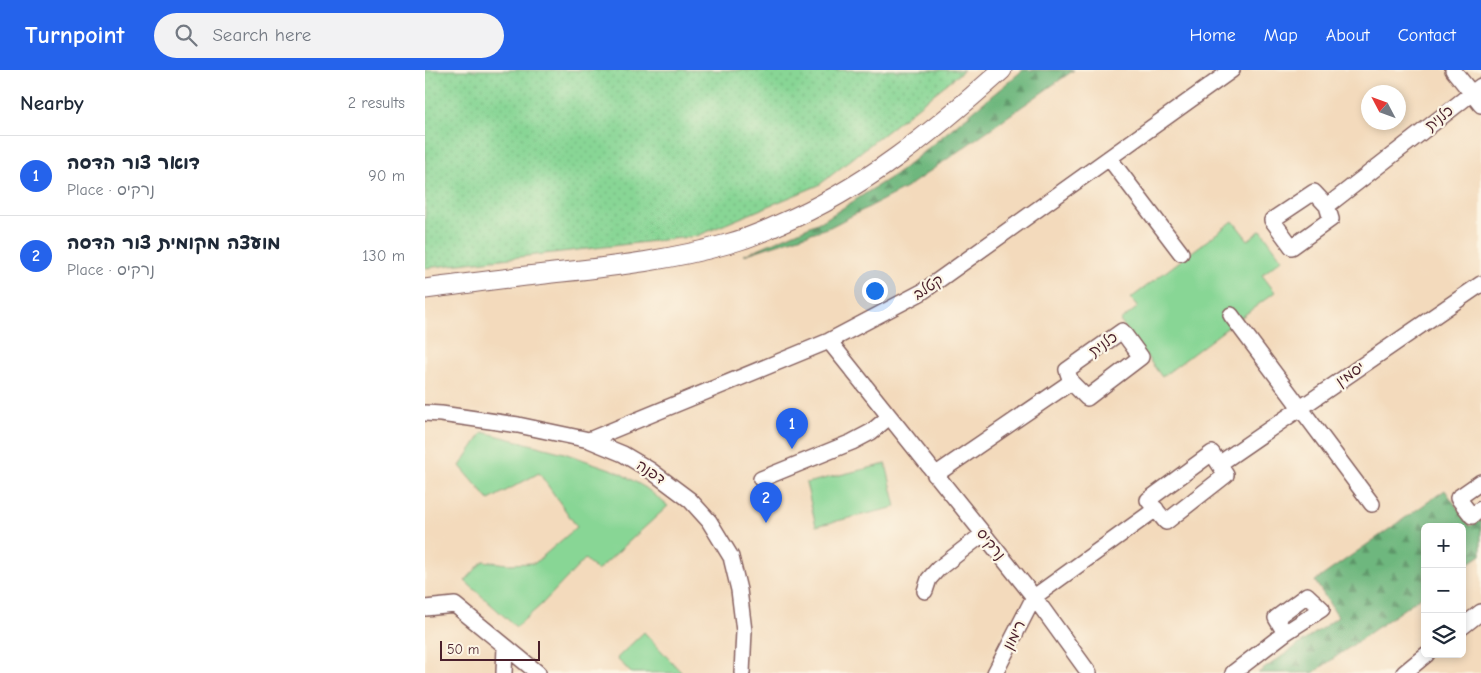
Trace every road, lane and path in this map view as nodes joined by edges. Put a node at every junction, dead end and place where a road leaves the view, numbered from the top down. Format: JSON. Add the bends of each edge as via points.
{"nodes":[{"id":1,"x":1002,"y":70,"type":"edge"},
{"id":2,"x":1232,"y":70,"type":"edge"},
{"id":3,"x":1453,"y":70,"type":"edge"},
{"id":4,"x":1476,"y":89,"type":"edge"},
{"id":5,"x":1481,"y":106,"type":"edge"},
{"id":6,"x":1109,"y":158,"type":"junction"},
{"id":7,"x":1327,"y":206,"type":"dead end"},
{"id":8,"x":1181,"y":254,"type":"dead end"},
{"id":9,"x":1481,"y":284,"type":"edge"},
{"id":10,"x":425,"y":289,"type":"edge"},
{"id":11,"x":1231,"y":315,"type":"dead end"},
{"id":12,"x":829,"y":340,"type":"junction"},
{"id":13,"x":1071,"y":382,"type":"junction"},
{"id":14,"x":1300,"y":408,"type":"junction"},
{"id":15,"x":425,"y":413,"type":"edge"},
{"id":16,"x":889,"y":416,"type":"junction"},
{"id":17,"x":589,"y":440,"type":"junction"},
{"id":18,"x":1219,"y":464,"type":"junction"},
{"id":19,"x":935,"y":475,"type":"junction"},
{"id":20,"x":761,"y":479,"type":"dead end"},
{"id":21,"x":1481,"y":482,"type":"edge"},
{"id":22,"x":1372,"y":504,"type":"dead end"},
{"id":23,"x":1481,"y":509,"type":"edge"},
{"id":24,"x":1156,"y":510,"type":"junction"},
{"id":25,"x":983,"y":534,"type":"junction"},
{"id":26,"x":925,"y":591,"type":"dead end"},
{"id":27,"x":1034,"y":598,"type":"junction"},
{"id":28,"x":425,"y":608,"type":"edge"},
{"id":29,"x":1481,"y":612,"type":"edge"},
{"id":30,"x":1466,"y":624,"type":"edge"},
{"id":31,"x":1285,"y":634,"type":"dead end"},
{"id":32,"x":505,"y":646,"type":"junction"},
{"id":33,"x":1422,"y":658,"type":"edge"},
{"id":34,"x":504,"y":673,"type":"edge"},
{"id":35,"x":538,"y":673,"type":"edge"},
{"id":36,"x":741,"y":673,"type":"edge"},
{"id":37,"x":995,"y":673,"type":"edge"},
{"id":38,"x":1089,"y":673,"type":"edge"},
{"id":39,"x":1233,"y":673,"type":"edge"},
{"id":40,"x":1404,"y":673,"type":"edge"}],
"edges":[{"from":1,"to":10,"type":"main road","via":[[902,154],[837,197],[760,233],[728,244],[648,262]]},
{"from":2,"to":6,"type":"street","name":"קטלב"},
{"from":3,"to":4,"type":"street"},
{"from":4,"to":5,"type":"street"},
{"from":4,"to":7,"type":"street","name":"כלנית"},
{"from":6,"to":8,"type":"street"},
{"from":6,"to":12,"type":"street","name":"קטלב","via":[[922,292]]},
{"from":9,"to":14,"type":"street","name":"יסמין"},
{"from":11,"to":14,"type":"street"},
{"from":12,"to":16,"type":"street","name":"נרקיס"},
{"from":12,"to":17,"type":"street","name":"קטלב"},
{"from":13,"to":13,"type":"street","name":"כלנית","via":[[1087,398],[1141,357],[1122,331],[1067,370]]},
{"from":13,"to":19,"type":"street"},
{"from":14,"to":18,"type":"street","name":"יסמין"},
{"from":14,"to":22,"type":"street"},
{"from":15,"to":17,"type":"street","name":"דפנה","via":[[518,425]]},
{"from":16,"to":19,"type":"street","name":"נרקיס"},
{"from":16,"to":20,"type":"street","via":[[871,432],[852,442]]},
{"from":17,"to":36,"type":"street","name":"דפנה","via":[[650,470],[690,500],[709,521],[731,556],[739,590],[744,631]]},
{"from":18,"to":24,"type":"street","via":[[1226,475],[1166,522]]},
{"from":18,"to":24,"type":"street","via":[[1212,453],[1148,500]]},
{"from":19,"to":25,"type":"street","name":"נרקיס"},
{"from":21,"to":23,"type":"street","via":[[1458,498],[1472,516]]},
{"from":24,"to":27,"type":"street"},
{"from":25,"to":26,"type":"street","via":[[938,569],[929,579]]},
{"from":25,"to":27,"type":"street","name":"נרקיס"},
{"from":27,"to":37,"type":"street","name":"רימון"},
{"from":27,"to":38,"type":"street","name":"נרקיס"},
{"from":28,"to":32,"type":"street","via":[[455,605]]},
{"from":29,"to":30,"type":"street"},
{"from":31,"to":39,"type":"street"},
{"from":32,"to":34,"type":"street"},
{"from":32,"to":35,"type":"street"},
{"from":33,"to":40,"type":"street"}]}
